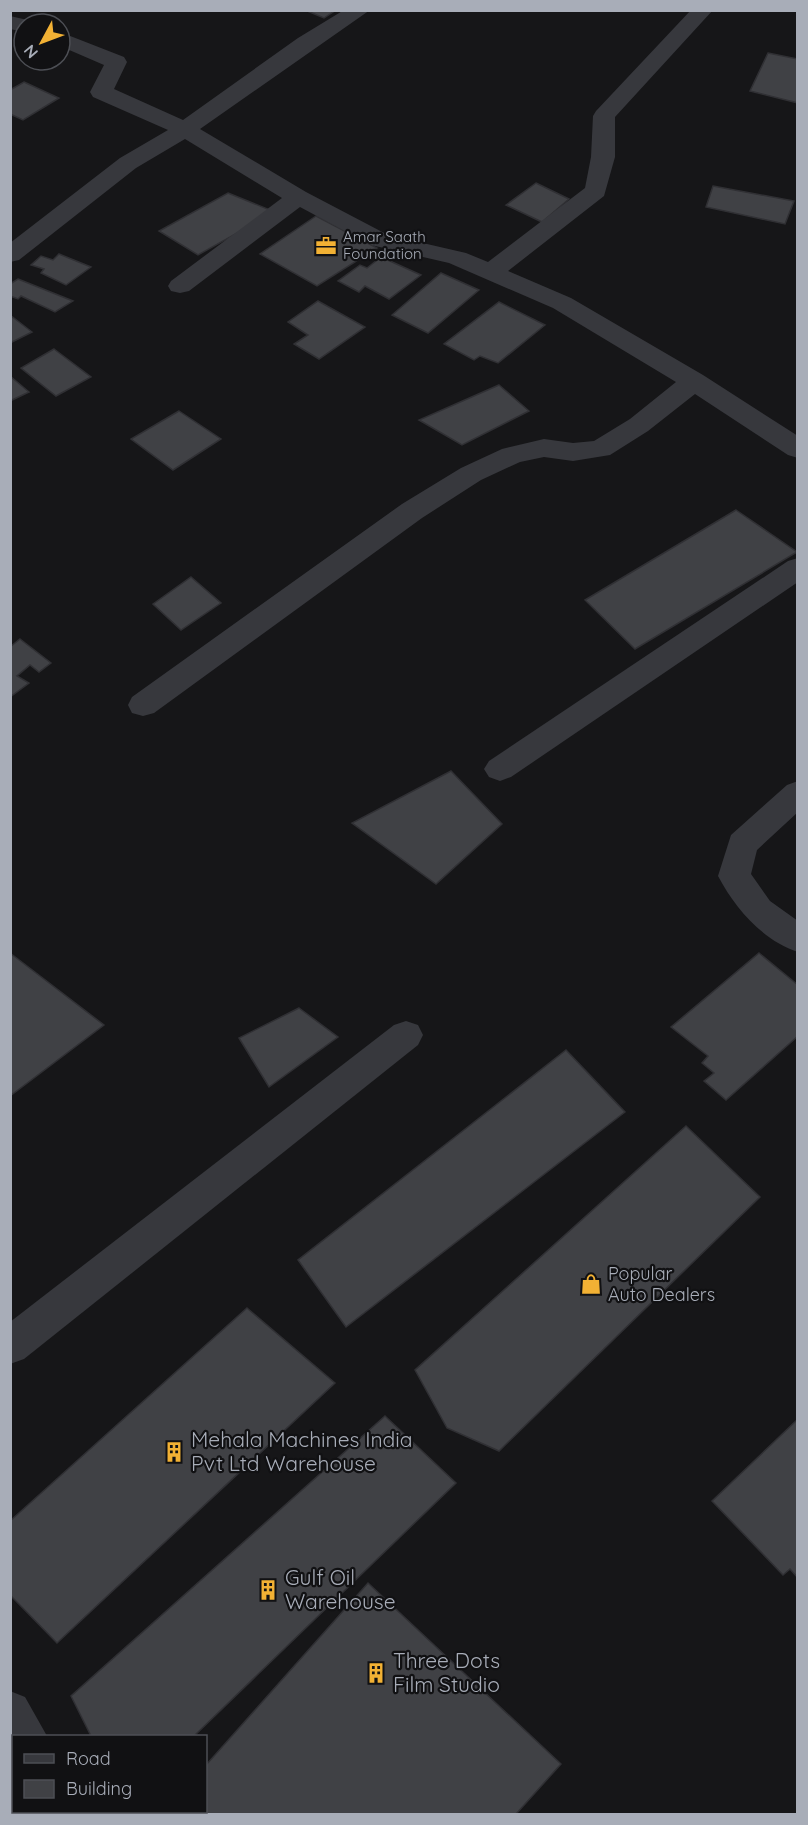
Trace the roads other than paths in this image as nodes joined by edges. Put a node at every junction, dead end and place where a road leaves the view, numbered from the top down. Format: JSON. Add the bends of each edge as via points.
{"nodes":[{"id":1,"x":360,"y":10,"type":"edge"},
{"id":2,"x":703,"y":10,"type":"edge"},
{"id":3,"x":72,"y":43,"type":"edge"},
{"id":4,"x":185,"y":129,"type":"junction"},
{"id":5,"x":298,"y":198,"type":"junction"},
{"id":6,"x":10,"y":255,"type":"edge"},
{"id":7,"x":490,"y":272,"type":"junction"},
{"id":8,"x":180,"y":286,"type":"dead end"},
{"id":9,"x":694,"y":381,"type":"junction"},
{"id":10,"x":798,"y":449,"type":"edge"},
{"id":11,"x":798,"y":568,"type":"edge"},
{"id":12,"x":142,"y":705,"type":"dead end"},
{"id":13,"x":500,"y":769,"type":"dead end"},
{"id":14,"x":798,"y":793,"type":"edge"},
{"id":15,"x":798,"y":939,"type":"edge"},
{"id":16,"x":406,"y":1035,"type":"dead end"},
{"id":17,"x":10,"y":1346,"type":"edge"},
{"id":18,"x":10,"y":1712,"type":"edge"},
{"id":19,"x":24,"y":1735,"type":"edge"}],
"edges":[{"from":1,"to":4,"type":"street","via":[[306,43]]},
{"from":2,"to":7,"type":"street","via":[[604,116],[603,157],[596,191]]},
{"from":3,"to":4,"type":"street","via":[[116,62],[101,92]]},
{"from":4,"to":5,"type":"street"},
{"from":4,"to":6,"type":"street","via":[[128,162]]},
{"from":5,"to":7,"type":"street","via":[[380,240],[457,258]]},
{"from":5,"to":8,"type":"street"},
{"from":7,"to":9,"type":"street","via":[[562,303]]},
{"from":9,"to":10,"type":"street"},
{"from":9,"to":12,"type":"street","via":[[639,425],[600,449],[573,452],[544,448],[512,455],[471,474],[412,511]]},
{"from":11,"to":13,"type":"street"},
{"from":14,"to":15,"type":"street","via":[[742,844],[734,876],[758,910]]},
{"from":16,"to":17,"type":"street"},
{"from":18,"to":19,"type":"street"}]}
